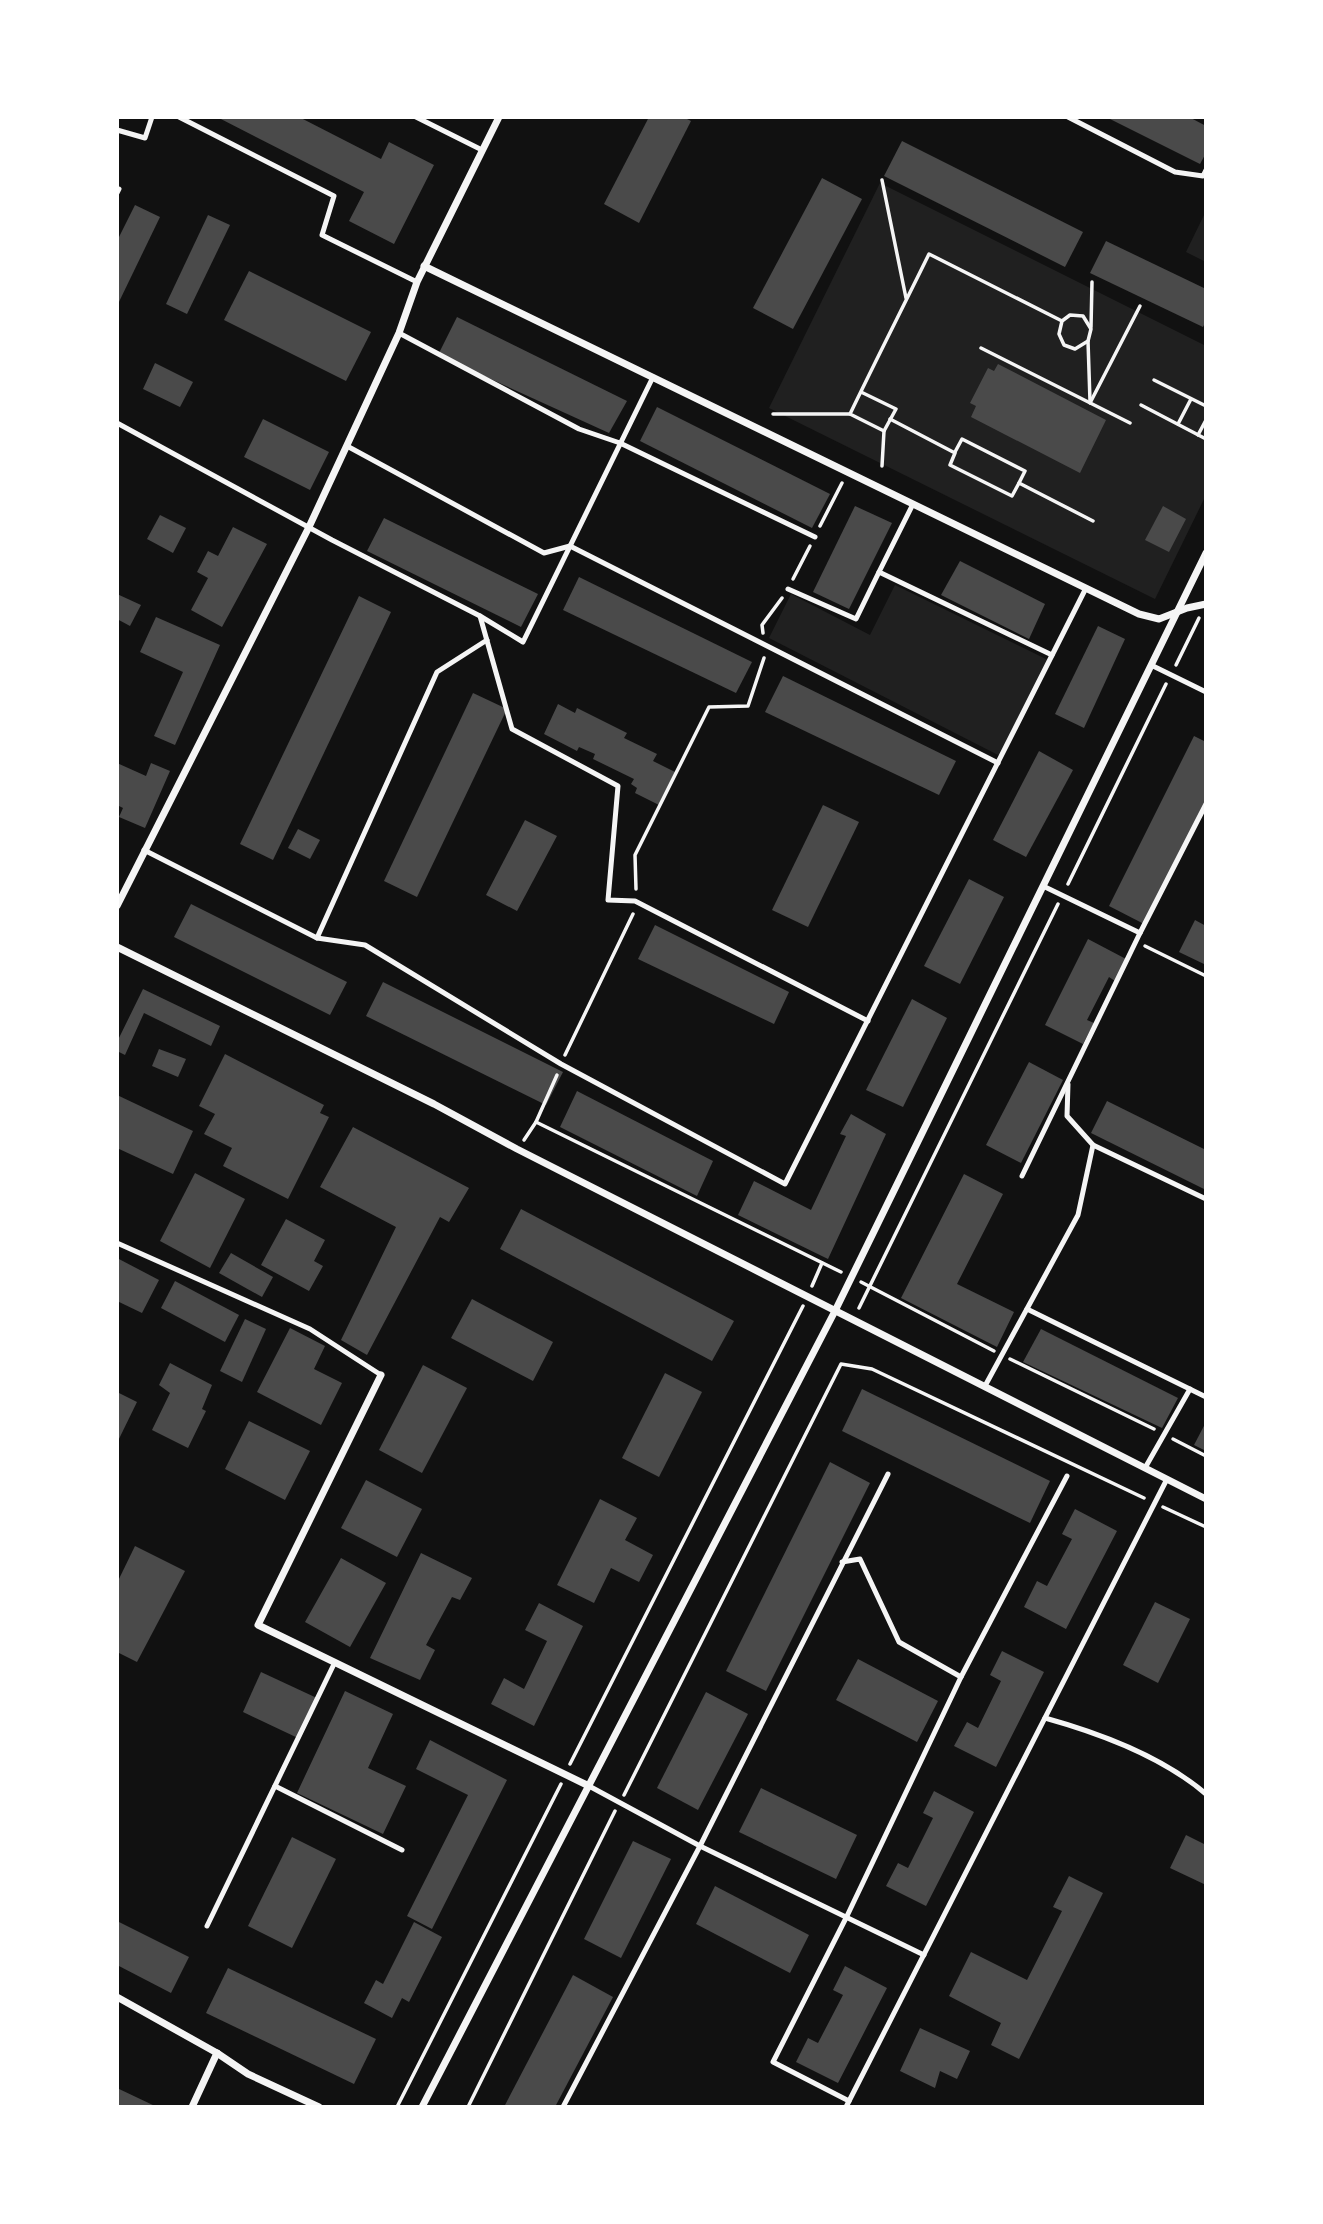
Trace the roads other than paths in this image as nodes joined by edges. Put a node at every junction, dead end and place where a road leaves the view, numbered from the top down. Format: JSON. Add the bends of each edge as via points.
{"nodes":[{"id":1,"x":152,"y":117,"type":"edge"},
{"id":2,"x":179,"y":117,"type":"edge"},
{"id":3,"x":416,"y":117,"type":"edge"},
{"id":4,"x":499,"y":117,"type":"edge"},
{"id":5,"x":1068,"y":117,"type":"edge"},
{"id":6,"x":117,"y":130,"type":"edge"},
{"id":7,"x":482,"y":150,"type":"junction"},
{"id":8,"x":1206,"y":170,"type":"edge"},
{"id":9,"x":425,"y":266,"type":"junction"},
{"id":10,"x":416,"y":282,"type":"junction"},
{"id":11,"x":399,"y":333,"type":"junction"},
{"id":12,"x":653,"y":377,"type":"junction"},
{"id":13,"x":117,"y":424,"type":"edge"},
{"id":14,"x":620,"y":443,"type":"junction"},
{"id":15,"x":347,"y":446,"type":"junction"},
{"id":16,"x":913,"y":504,"type":"junction"},
{"id":17,"x":309,"y":527,"type":"junction"},
{"id":18,"x":815,"y":537,"type":"road end"},
{"id":19,"x":570,"y":546,"type":"junction"},
{"id":20,"x":1206,"y":553,"type":"edge"},
{"id":21,"x":879,"y":572,"type":"junction"},
{"id":22,"x":1086,"y":588,"type":"junction"},
{"id":23,"x":788,"y":589,"type":"road end"},
{"id":24,"x":1206,"y":604,"type":"edge"},
{"id":25,"x":1176,"y":614,"type":"junction"},
{"id":26,"x":480,"y":616,"type":"junction"},
{"id":27,"x":487,"y":640,"type":"junction"},
{"id":28,"x":1052,"y":655,"type":"junction"},
{"id":29,"x":1151,"y":665,"type":"junction"},
{"id":30,"x":1206,"y":692,"type":"edge"},
{"id":31,"x":998,"y":763,"type":"junction"},
{"id":32,"x":1206,"y":804,"type":"edge"},
{"id":33,"x":145,"y":849,"type":"junction"},
{"id":34,"x":1043,"y":886,"type":"junction"},
{"id":35,"x":117,"y":906,"type":"edge"},
{"id":36,"x":1140,"y":933,"type":"junction"},
{"id":37,"x":317,"y":938,"type":"junction"},
{"id":38,"x":117,"y":947,"type":"edge"},
{"id":39,"x":868,"y":1021,"type":"junction"},
{"id":40,"x":1068,"y":1084,"type":"junction"},
{"id":41,"x":1093,"y":1144,"type":"junction"},
{"id":42,"x":1022,"y":1176,"type":"dead end"},
{"id":43,"x":1206,"y":1199,"type":"edge"},
{"id":44,"x":117,"y":1243,"type":"edge"},
{"id":45,"x":1027,"y":1308,"type":"junction"},
{"id":46,"x":835,"y":1311,"type":"junction"},
{"id":47,"x":381,"y":1375,"type":"joint"},
{"id":48,"x":985,"y":1387,"type":"junction"},
{"id":49,"x":1191,"y":1389,"type":"junction"},
{"id":50,"x":1206,"y":1396,"type":"edge"},
{"id":51,"x":1146,"y":1468,"type":"junction"},
{"id":52,"x":888,"y":1474,"type":"dead end"},
{"id":53,"x":1067,"y":1476,"type":"dead end"},
{"id":54,"x":1167,"y":1479,"type":"junction"},
{"id":55,"x":1206,"y":1499,"type":"edge"},
{"id":56,"x":842,"y":1562,"type":"junction"},
{"id":57,"x":335,"y":1662,"type":"junction"},
{"id":58,"x":961,"y":1677,"type":"junction"},
{"id":59,"x":1045,"y":1718,"type":"junction"},
{"id":60,"x":275,"y":1786,"type":"junction"},
{"id":61,"x":589,"y":1787,"type":"junction"},
{"id":62,"x":1206,"y":1794,"type":"edge"},
{"id":63,"x":700,"y":1846,"type":"junction"},
{"id":64,"x":402,"y":1850,"type":"dead end"},
{"id":65,"x":847,"y":1916,"type":"junction"},
{"id":66,"x":206,"y":1926,"type":"dead end"},
{"id":67,"x":924,"y":1955,"type":"junction"},
{"id":68,"x":117,"y":1997,"type":"edge"},
{"id":69,"x":217,"y":2053,"type":"junction"},
{"id":70,"x":848,"y":2104,"type":"edge"},
{"id":71,"x":192,"y":2107,"type":"edge"},
{"id":72,"x":319,"y":2107,"type":"edge"},
{"id":73,"x":422,"y":2107,"type":"edge"},
{"id":74,"x":562,"y":2107,"type":"edge"}],
"edges":[{"from":1,"to":6,"type":"lane","via":[[145,138]]},
{"from":2,"to":10,"type":"lane","via":[[334,196],[322,235]]},
{"from":3,"to":7,"type":"lane"},
{"from":4,"to":7,"type":"street"},
{"from":5,"to":8,"type":"lane","via":[[1175,172],[1203,176]]},
{"from":7,"to":9,"type":"street"},
{"from":9,"to":10,"type":"street"},
{"from":9,"to":12,"type":"street"},
{"from":10,"to":11,"type":"street"},
{"from":11,"to":14,"type":"lane","via":[[579,429]]},
{"from":11,"to":15,"type":"street"},
{"from":12,"to":14,"type":"lane"},
{"from":12,"to":16,"type":"street"},
{"from":13,"to":17,"type":"lane"},
{"from":14,"to":18,"type":"lane"},
{"from":14,"to":19,"type":"lane"},
{"from":15,"to":17,"type":"street"},
{"from":15,"to":19,"type":"lane","via":[[544,553]]},
{"from":16,"to":21,"type":"lane"},
{"from":16,"to":22,"type":"street"},
{"from":17,"to":26,"type":"lane"},
{"from":17,"to":33,"type":"street"},
{"from":19,"to":26,"type":"lane","via":[[523,642]]},
{"from":19,"to":31,"type":"lane"},
{"from":20,"to":25,"type":"street"},
{"from":21,"to":23,"type":"lane","via":[[856,619]]},
{"from":21,"to":28,"type":"lane"},
{"from":22,"to":25,"type":"street","via":[[1139,614],[1159,619]]},
{"from":22,"to":28,"type":"lane"},
{"from":24,"to":25,"type":"street"},
{"from":25,"to":29,"type":"street"},
{"from":26,"to":27,"type":"lane"},
{"from":27,"to":37,"type":"lane","via":[[438,672]]},
{"from":27,"to":39,"type":"lane","via":[[512,729],[618,786],[608,900],[635,901]]},
{"from":28,"to":31,"type":"lane"},
{"from":29,"to":30,"type":"lane"},
{"from":29,"to":34,"type":"street"},
{"from":31,"to":39,"type":"lane"},
{"from":32,"to":36,"type":"lane"},
{"from":33,"to":35,"type":"street"},
{"from":33,"to":37,"type":"lane"},
{"from":34,"to":36,"type":"lane"},
{"from":34,"to":46,"type":"street"},
{"from":36,"to":40,"type":"lane"},
{"from":37,"to":39,"type":"lane","via":[[365,945],[561,1064],[785,1184]]},
{"from":38,"to":46,"type":"street"},
{"from":40,"to":41,"type":"lane","via":[[1067,1116]]},
{"from":40,"to":42,"type":"lane"},
{"from":41,"to":43,"type":"lane"},
{"from":41,"to":45,"type":"lane","via":[[1077,1215]]},
{"from":44,"to":47,"type":"lane","via":[[310,1329]]},
{"from":45,"to":48,"type":"lane"},
{"from":45,"to":49,"type":"lane"},
{"from":46,"to":48,"type":"street"},
{"from":46,"to":61,"type":"street"},
{"from":47,"to":57,"type":"street","via":[[258,1625]]},
{"from":48,"to":51,"type":"street"},
{"from":49,"to":50,"type":"lane"},
{"from":49,"to":51,"type":"lane"},
{"from":51,"to":54,"type":"street"},
{"from":52,"to":56,"type":"lane"},
{"from":53,"to":58,"type":"lane"},
{"from":54,"to":55,"type":"street"},
{"from":54,"to":59,"type":"lane"},
{"from":56,"to":58,"type":"lane","via":[[860,1559],[899,1642]]},
{"from":56,"to":63,"type":"lane"},
{"from":57,"to":60,"type":"lane"},
{"from":57,"to":61,"type":"street"},
{"from":58,"to":65,"type":"lane"},
{"from":59,"to":62,"type":"lane","via":[[1088,1730],[1184,1774]]},
{"from":59,"to":67,"type":"lane"},
{"from":60,"to":64,"type":"lane"},
{"from":60,"to":66,"type":"lane"},
{"from":61,"to":63,"type":"lane"},
{"from":61,"to":73,"type":"street"},
{"from":63,"to":65,"type":"lane"},
{"from":63,"to":74,"type":"lane"},
{"from":65,"to":67,"type":"lane"},
{"from":65,"to":70,"type":"lane","via":[[774,2062]]},
{"from":67,"to":70,"type":"lane"},
{"from":68,"to":69,"type":"street"},
{"from":69,"to":71,"type":"street"},
{"from":69,"to":72,"type":"street","via":[[248,2074]]}]}
